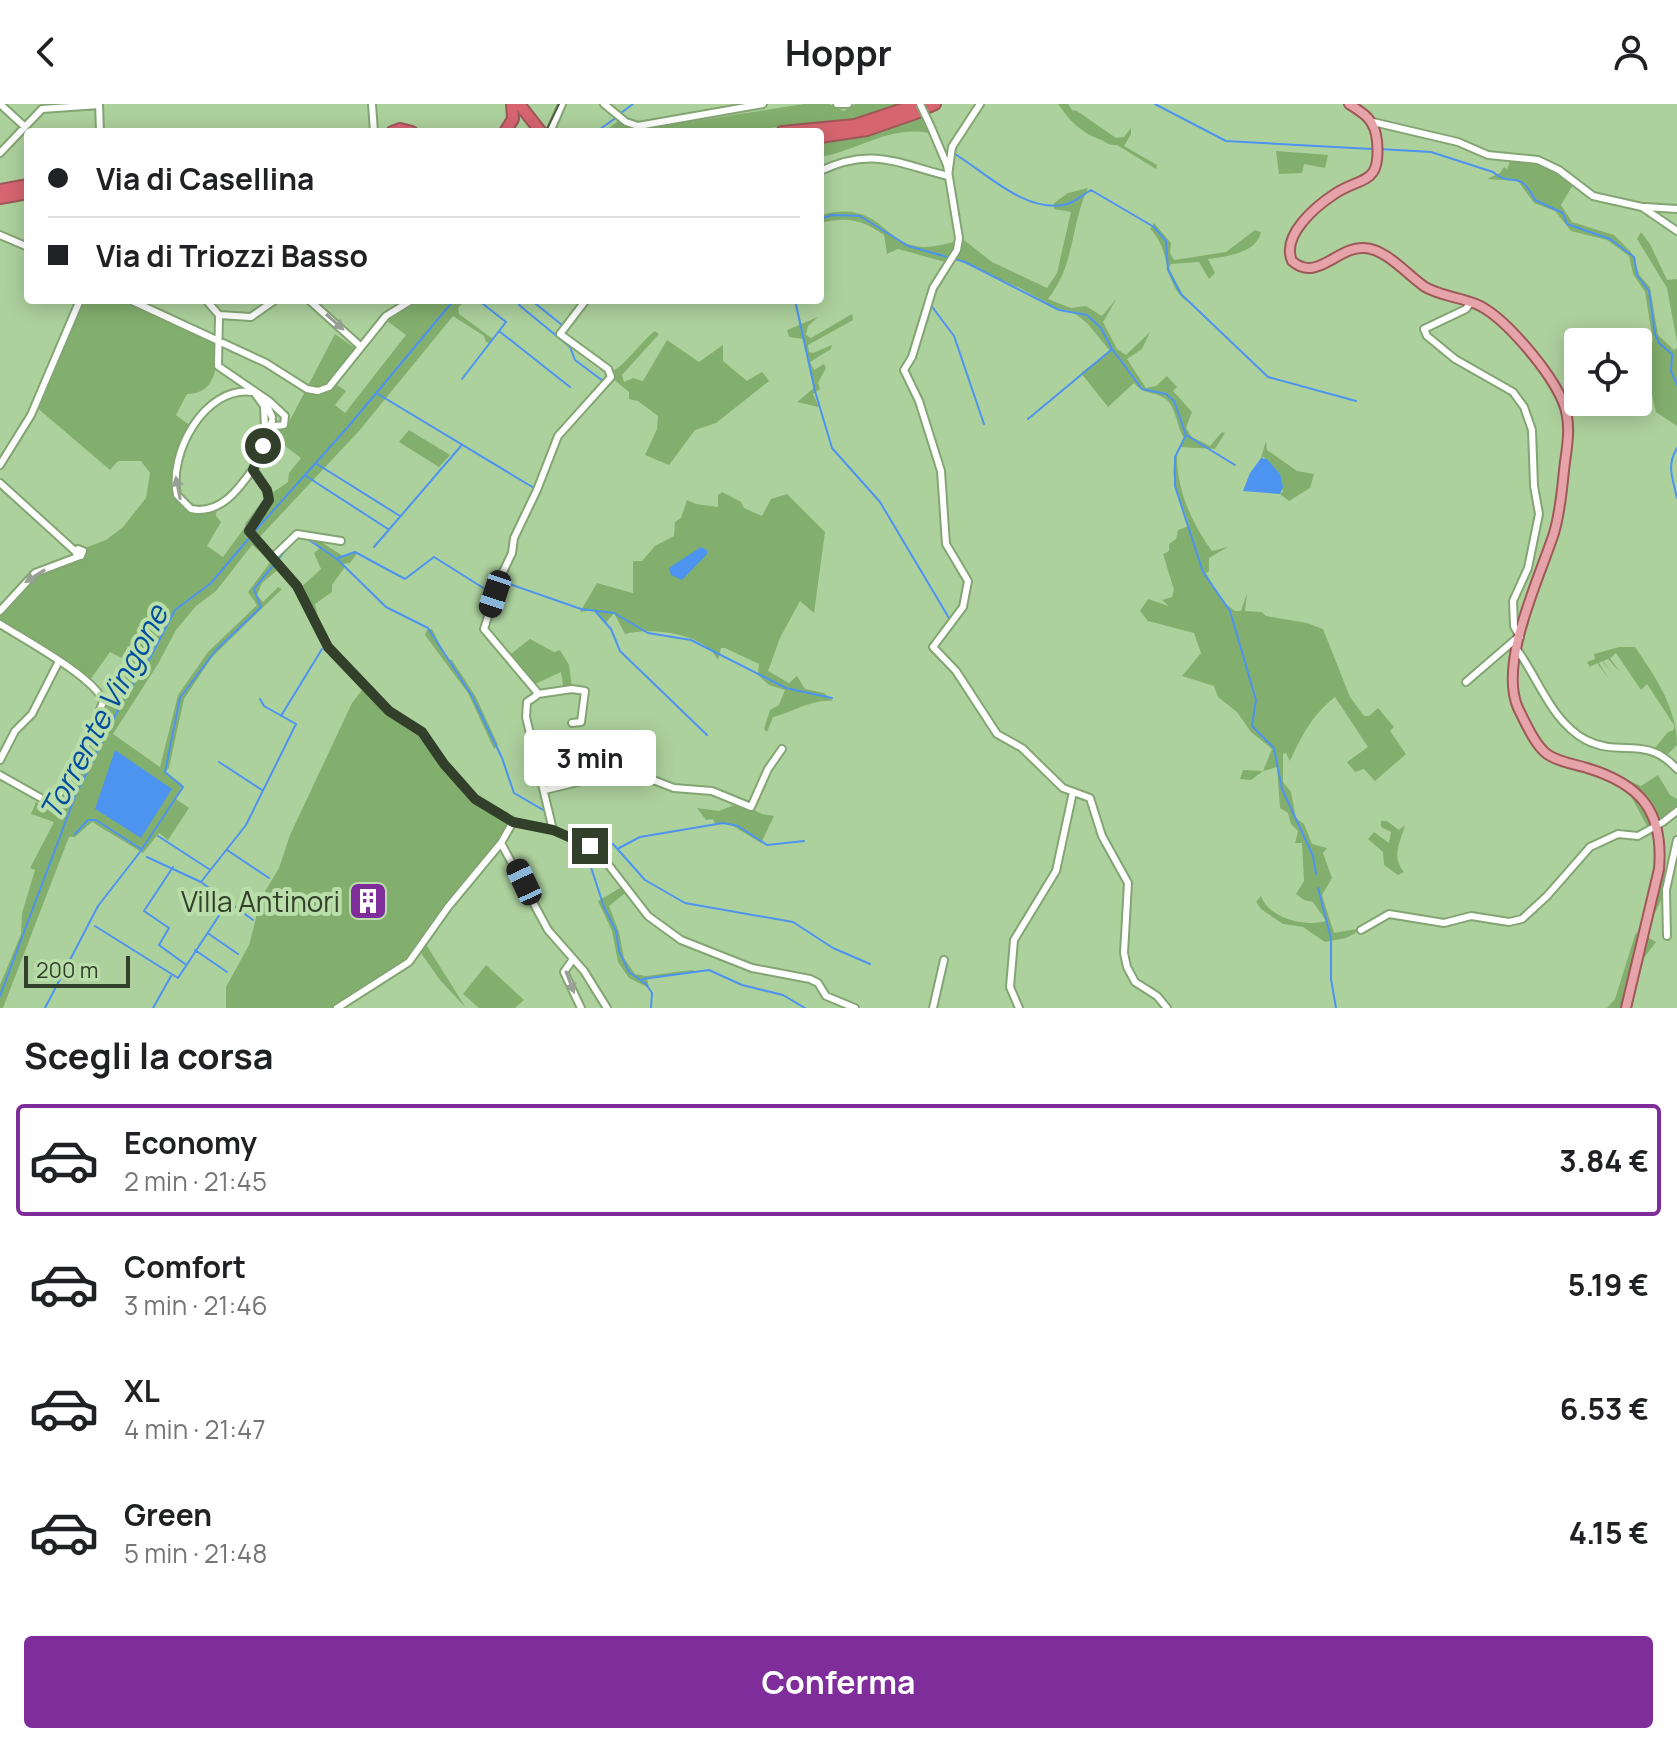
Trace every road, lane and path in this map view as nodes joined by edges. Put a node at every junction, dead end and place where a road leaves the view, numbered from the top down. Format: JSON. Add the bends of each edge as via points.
{"nodes":[{"id":1,"x":0,"y":104,"type":"edge"},
{"id":2,"x":372,"y":104,"type":"edge"},
{"id":3,"x":515,"y":104,"type":"edge"},
{"id":4,"x":562,"y":104,"type":"edge"},
{"id":5,"x":766,"y":104,"type":"edge"},
{"id":6,"x":837,"y":104,"type":"edge"},
{"id":7,"x":848,"y":104,"type":"edge"},
{"id":8,"x":980,"y":104,"type":"edge"},
{"id":9,"x":1349,"y":104,"type":"edge"},
{"id":10,"x":99,"y":105,"type":"edge"},
{"id":11,"x":607,"y":107,"type":"edge"},
{"id":12,"x":923,"y":107,"type":"edge"},
{"id":13,"x":1373,"y":122,"type":"junction"},
{"id":14,"x":24,"y":126,"type":"junction"},
{"id":15,"x":100,"y":128,"type":"edge"},
{"id":16,"x":374,"y":128,"type":"edge"},
{"id":17,"x":507,"y":128,"type":"edge"},
{"id":18,"x":518,"y":128,"type":"edge"},
{"id":19,"x":537,"y":128,"type":"edge"},
{"id":20,"x":552,"y":128,"type":"edge"},
{"id":21,"x":824,"y":128,"type":"edge"},
{"id":22,"x":824,"y":136,"type":"edge"},
{"id":23,"x":0,"y":153,"type":"edge"},
{"id":24,"x":824,"y":170,"type":"edge"},
{"id":25,"x":948,"y":176,"type":"junction"},
{"id":26,"x":24,"y":186,"type":"edge"},
{"id":27,"x":0,"y":190,"type":"edge"},
{"id":28,"x":24,"y":194,"type":"edge"},
{"id":29,"x":0,"y":198,"type":"edge"},
{"id":30,"x":1642,"y":207,"type":"junction"},
{"id":31,"x":1677,"y":209,"type":"edge"},
{"id":32,"x":1677,"y":231,"type":"edge"},
{"id":33,"x":0,"y":235,"type":"edge"},
{"id":34,"x":24,"y":245,"type":"edge"},
{"id":35,"x":1471,"y":302,"type":"junction"},
{"id":36,"x":78,"y":304,"type":"edge"},
{"id":37,"x":138,"y":304,"type":"edge"},
{"id":38,"x":209,"y":304,"type":"edge"},
{"id":39,"x":269,"y":304,"type":"edge"},
{"id":40,"x":313,"y":304,"type":"edge"},
{"id":41,"x":405,"y":304,"type":"edge"},
{"id":42,"x":583,"y":304,"type":"edge"},
{"id":43,"x":219,"y":315,"type":"junction"},
{"id":44,"x":219,"y":342,"type":"junction"},
{"id":45,"x":359,"y":345,"type":"junction"},
{"id":46,"x":237,"y":381,"type":"junction"},
{"id":47,"x":254,"y":393,"type":"junction"},
{"id":48,"x":283,"y":414,"type":"junction"},
{"id":49,"x":273,"y":421,"type":"junction"},
{"id":50,"x":263,"y":446,"type":"junction"},
{"id":51,"x":0,"y":465,"type":"edge"},
{"id":52,"x":253,"y":469,"type":"junction"},
{"id":53,"x":0,"y":483,"type":"edge"},
{"id":54,"x":341,"y":541,"type":"dead end"},
{"id":55,"x":275,"y":561,"type":"junction"},
{"id":56,"x":0,"y":611,"type":"edge"},
{"id":57,"x":0,"y":624,"type":"edge"},
{"id":58,"x":1519,"y":635,"type":"junction"},
{"id":59,"x":1518,"y":651,"type":"junction"},
{"id":60,"x":59,"y":661,"type":"junction"},
{"id":61,"x":1466,"y":682,"type":"dead end"},
{"id":62,"x":538,"y":694,"type":"junction"},
{"id":63,"x":572,"y":723,"type":"dead end"},
{"id":64,"x":782,"y":749,"type":"dead end"},
{"id":65,"x":645,"y":752,"type":"dead end"},
{"id":66,"x":0,"y":760,"type":"edge"},
{"id":67,"x":1677,"y":769,"type":"edge"},
{"id":68,"x":627,"y":770,"type":"junction"},
{"id":69,"x":0,"y":775,"type":"edge"},
{"id":70,"x":545,"y":790,"type":"junction"},
{"id":71,"x":1073,"y":792,"type":"junction"},
{"id":72,"x":1677,"y":811,"type":"edge"},
{"id":73,"x":513,"y":822,"type":"junction"},
{"id":74,"x":1655,"y":827,"type":"junction"},
{"id":75,"x":553,"y":830,"type":"junction"},
{"id":76,"x":1677,"y":840,"type":"edge"},
{"id":77,"x":501,"y":843,"type":"junction"},
{"id":78,"x":1361,"y":930,"type":"dead end"},
{"id":79,"x":1667,"y":936,"type":"dead end"},
{"id":80,"x":573,"y":959,"type":"junction"},
{"id":81,"x":944,"y":960,"type":"dead end"},
{"id":82,"x":337,"y":1008,"type":"edge"},
{"id":83,"x":581,"y":1008,"type":"edge"},
{"id":84,"x":607,"y":1008,"type":"edge"},
{"id":85,"x":855,"y":1008,"type":"edge"},
{"id":86,"x":933,"y":1008,"type":"edge"},
{"id":87,"x":1019,"y":1008,"type":"edge"},
{"id":88,"x":1167,"y":1008,"type":"edge"},
{"id":89,"x":1626,"y":1008,"type":"edge"}],
"edges":[{"from":1,"to":14,"type":"street"},
{"from":2,"to":16,"type":"street"},
{"from":3,"to":17,"type":"highway"},
{"from":3,"to":18,"type":"highway"},
{"from":3,"to":19,"type":"highway"},
{"from":4,"to":20,"type":"street"},
{"from":5,"to":11,"type":"street","via":[[642,126]]},
{"from":6,"to":7,"type":"street"},
{"from":8,"to":25,"type":"street","via":[[952,147]]},
{"from":9,"to":13,"type":"main road"},
{"from":10,"to":14,"type":"street","via":[[44,109]]},
{"from":10,"to":15,"type":"street"},
{"from":12,"to":21,"type":"highway"},
{"from":12,"to":22,"type":"highway","via":[[867,130]]},
{"from":12,"to":25,"type":"street","bridge":true},
{"from":13,"to":30,"type":"street","via":[[1458,142],[1488,155],[1538,160],[1593,196]]},
{"from":13,"to":35,"type":"main road","via":[[1377,163],[1367,178],[1338,192],[1296,230],[1289,247],[1292,261],[1315,268],[1365,248],[1432,290]]},
{"from":14,"to":23,"type":"street"},
{"from":24,"to":25,"type":"street","via":[[873,157]]},
{"from":25,"to":71,"type":"street","via":[[957,250],[933,288],[904,370],[941,471],[946,544],[968,581],[963,607],[933,647],[956,671],[997,734],[1022,748],[1050,778]]},
{"from":26,"to":27,"type":"highway"},
{"from":28,"to":29,"type":"highway"},
{"from":30,"to":31,"type":"street"},
{"from":30,"to":32,"type":"street"},
{"from":33,"to":34,"type":"street"},
{"from":35,"to":58,"type":"main road","via":[[1515,332],[1559,394],[1568,422],[1558,515]]},
{"from":35,"to":58,"type":"street","via":[[1424,329],[1455,359],[1513,392],[1532,430],[1539,514],[1528,568],[1513,601]]},
{"from":36,"to":51,"type":"street","via":[[31,415]]},
{"from":37,"to":44,"type":"street"},
{"from":38,"to":43,"type":"street"},
{"from":39,"to":43,"type":"street","via":[[251,317]]},
{"from":40,"to":45,"type":"street","one_way":true},
{"from":41,"to":45,"type":"street"},
{"from":42,"to":62,"type":"street","via":[[560,334],[608,369],[611,377],[558,436],[514,538],[485,625],[486,633]]},
{"from":43,"to":44,"type":"street"},
{"from":44,"to":45,"type":"street","via":[[315,391],[329,387]]},
{"from":44,"to":46,"type":"street","via":[[217,364]]},
{"from":46,"to":47,"type":"street"},
{"from":46,"to":48,"type":"street"},
{"from":47,"to":49,"type":"street","via":[[269,405]]},
{"from":47,"to":50,"type":"street","via":[[266,417]]},
{"from":52,"to":47,"type":"street","one_way":true,"via":[[213,508],[190,509],[177,495],[179,459],[200,418],[228,394]]},
{"from":48,"to":49,"type":"street","via":[[276,413]]},
{"from":48,"to":49,"type":"street","via":[[285,424]]},
{"from":49,"to":50,"type":"street"},
{"from":50,"to":52,"type":"street"},
{"from":52,"to":55,"type":"street","via":[[269,498],[249,531]]},
{"from":53,"to":56,"type":"street","one_way":true,"via":[[78,552],[35,573]]},
{"from":54,"to":55,"type":"street","via":[[297,534]]},
{"from":55,"to":73,"type":"street","via":[[297,586],[328,647],[389,711],[422,732],[475,799]]},
{"from":57,"to":60,"type":"street"},
{"from":58,"to":59,"type":"main road"},
{"from":58,"to":61,"type":"street"},
{"from":59,"to":67,"type":"street","via":[[1541,692],[1579,735],[1603,746],[1658,751]]},
{"from":59,"to":74,"type":"main road","via":[[1516,702],[1542,748],[1556,759],[1627,783],[1642,799]]},
{"from":60,"to":66,"type":"street"},
{"from":60,"to":69,"type":"street","via":[[102,697],[83,752],[55,801]]},
{"from":62,"to":63,"type":"street","via":[[585,691],[581,722]]},
{"from":62,"to":70,"type":"street","via":[[527,702],[526,717]]},
{"from":64,"to":68,"type":"street","via":[[751,807],[712,791],[674,788]]},
{"from":65,"to":68,"type":"street"},
{"from":68,"to":70,"type":"street"},
{"from":70,"to":75,"type":"street"},
{"from":71,"to":87,"type":"street","via":[[1056,871],[1014,940],[1010,987]]},
{"from":71,"to":88,"type":"street","via":[[1090,798],[1102,836],[1128,883],[1127,967],[1135,982]]},
{"from":72,"to":74,"type":"street"},
{"from":73,"to":75,"type":"street"},
{"from":73,"to":77,"type":"street"},
{"from":74,"to":78,"type":"street","via":[[1590,847],[1527,916],[1509,922],[1471,916],[1444,923],[1389,914]]},
{"from":74,"to":89,"type":"main road","via":[[1659,869]]},
{"from":75,"to":85,"type":"street","via":[[597,850],[648,916],[681,940],[752,968],[815,981],[826,996]]},
{"from":76,"to":79,"type":"street","via":[[1666,890]]},
{"from":77,"to":80,"type":"street","via":[[548,930]]},
{"from":77,"to":82,"type":"street","via":[[409,962]]},
{"from":80,"to":83,"type":"street","one_way":true,"via":[[564,972]]},
{"from":80,"to":84,"type":"street"},
{"from":81,"to":86,"type":"street"}]}
